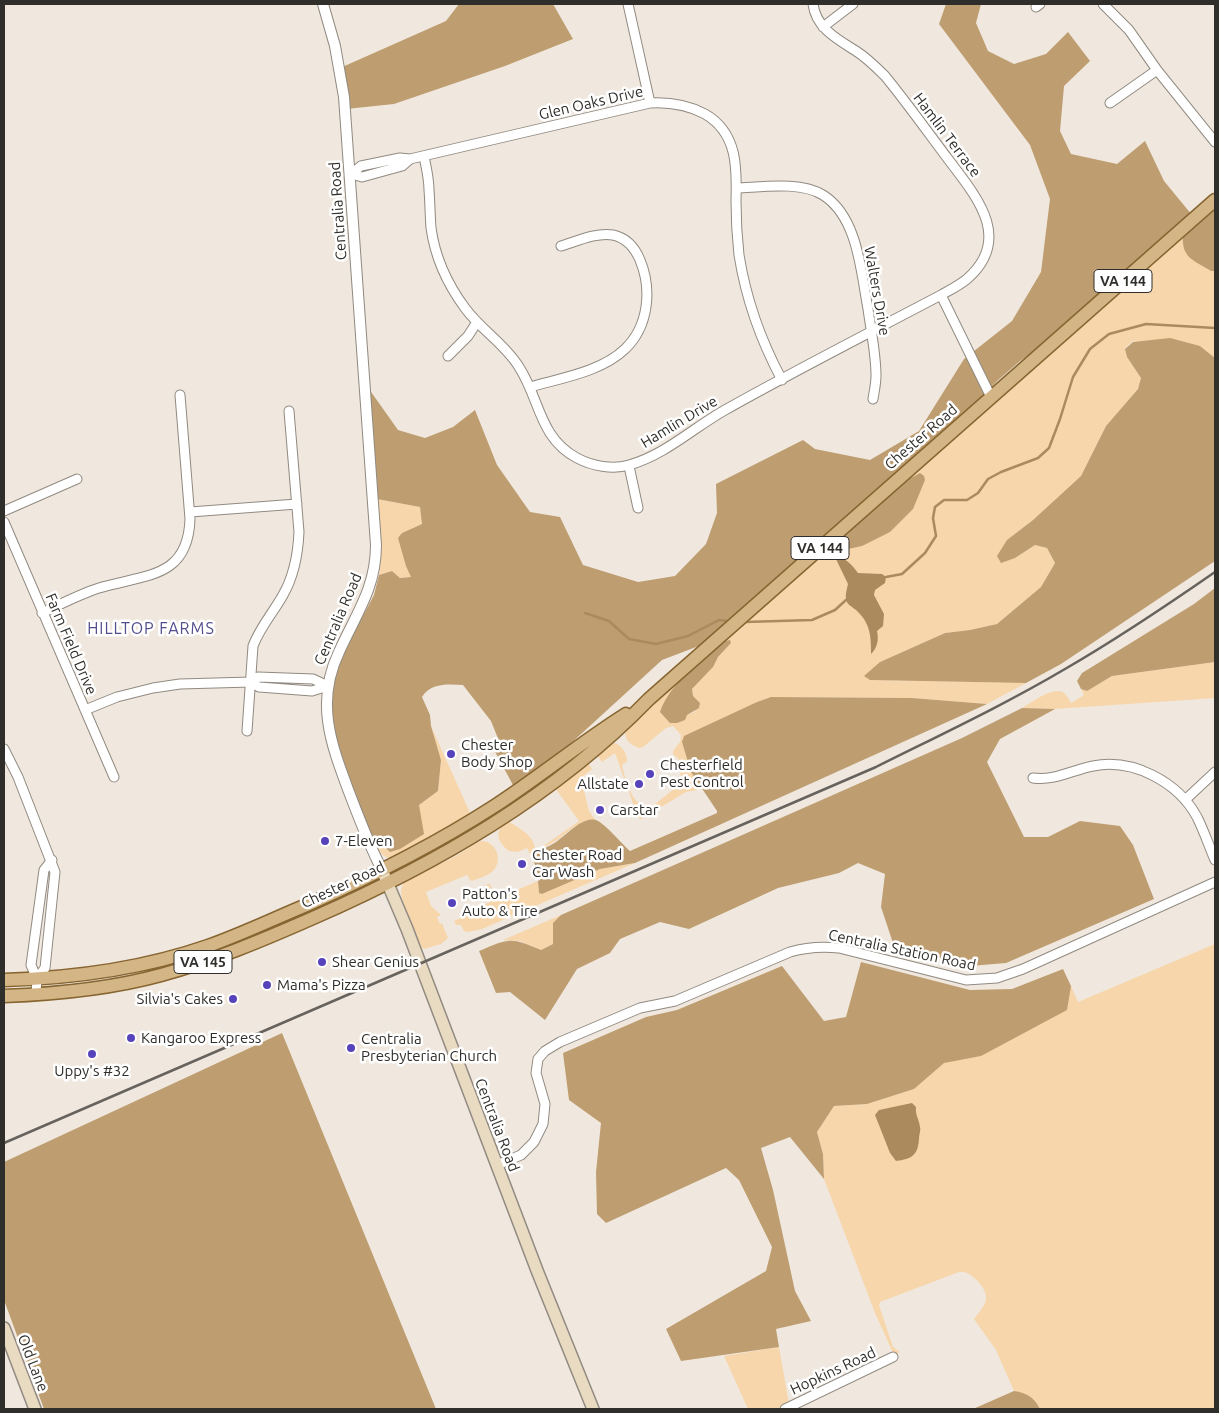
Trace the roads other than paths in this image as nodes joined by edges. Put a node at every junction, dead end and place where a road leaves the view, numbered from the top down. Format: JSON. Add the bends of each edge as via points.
{"nodes":[{"id":1,"x":323,"y":4,"type":"edge"},
{"id":2,"x":628,"y":4,"type":"edge"},
{"id":3,"x":813,"y":4,"type":"edge"},
{"id":4,"x":853,"y":4,"type":"edge"},
{"id":5,"x":1103,"y":4,"type":"edge"},
{"id":6,"x":823,"y":27,"type":"junction"},
{"id":7,"x":1157,"y":70,"type":"junction"},
{"id":8,"x":650,"y":103,"type":"junction"},
{"id":9,"x":1110,"y":103,"type":"dead end"},
{"id":10,"x":1215,"y":142,"type":"edge"},
{"id":11,"x":424,"y":156,"type":"junction"},
{"id":12,"x":351,"y":174,"type":"junction"},
{"id":13,"x":737,"y":188,"type":"junction"},
{"id":14,"x":1215,"y":200,"type":"edge"},
{"id":15,"x":561,"y":246,"type":"dead end"},
{"id":16,"x":941,"y":295,"type":"junction"},
{"id":17,"x":477,"y":322,"type":"junction"},
{"id":18,"x":872,"y":332,"type":"junction"},
{"id":19,"x":448,"y":356,"type":"dead end"},
{"id":20,"x":782,"y":380,"type":"junction"},
{"id":21,"x":530,"y":387,"type":"junction"},
{"id":22,"x":180,"y":395,"type":"dead end"},
{"id":23,"x":991,"y":397,"type":"junction"},
{"id":24,"x":873,"y":399,"type":"dead end"},
{"id":25,"x":290,"y":411,"type":"dead end"},
{"id":26,"x":629,"y":466,"type":"junction"},
{"id":27,"x":77,"y":479,"type":"dead end"},
{"id":28,"x":297,"y":504,"type":"junction"},
{"id":29,"x":638,"y":508,"type":"dead end"},
{"id":30,"x":4,"y":511,"type":"edge"},
{"id":31,"x":190,"y":512,"type":"junction"},
{"id":32,"x":4,"y":522,"type":"edge"},
{"id":33,"x":42,"y":613,"type":"junction"},
{"id":34,"x":251,"y":682,"type":"junction"},
{"id":35,"x":328,"y":686,"type":"junction"},
{"id":36,"x":649,"y":699,"type":"junction"},
{"id":37,"x":85,"y":710,"type":"junction"},
{"id":38,"x":247,"y":732,"type":"dead end"},
{"id":39,"x":4,"y":749,"type":"edge"},
{"id":40,"x":1215,"y":772,"type":"edge"},
{"id":41,"x":114,"y":777,"type":"dead end"},
{"id":42,"x":1033,"y":778,"type":"dead end"},
{"id":43,"x":1185,"y":800,"type":"junction"},
{"id":44,"x":52,"y":860,"type":"junction"},
{"id":45,"x":1215,"y":860,"type":"edge"},
{"id":46,"x":382,"y":870,"type":"junction"},
{"id":47,"x":1215,"y":882,"type":"edge"},
{"id":48,"x":388,"y":883,"type":"junction"},
{"id":49,"x":37,"y":979,"type":"junction"},
{"id":50,"x":4,"y":980,"type":"edge"},
{"id":51,"x":36,"y":994,"type":"junction"},
{"id":52,"x":4,"y":996,"type":"edge"},
{"id":53,"x":497,"y":1165,"type":"junction"},
{"id":54,"x":4,"y":1328,"type":"edge"},
{"id":55,"x":893,"y":1358,"type":"dead end"},
{"id":56,"x":35,"y":1409,"type":"edge"},
{"id":57,"x":593,"y":1409,"type":"edge"},
{"id":58,"x":784,"y":1409,"type":"edge"}],
"edges":[{"from":1,"to":12,"type":"street","name":"Centralia Road","via":[[340,67]]},
{"from":2,"to":8,"type":"street"},
{"from":3,"to":6,"type":"street","name":"Hamlin Terrace"},
{"from":4,"to":6,"type":"street"},
{"from":5,"to":7,"type":"street","via":[[1129,30]]},
{"from":6,"to":16,"type":"street","name":"Hamlin Terrace","via":[[885,76],[984,210],[989,236],[980,265],[969,277]]},
{"from":7,"to":9,"type":"street"},
{"from":7,"to":10,"type":"street"},
{"from":8,"to":11,"type":"street","name":"Glen Oaks Drive"},
{"from":8,"to":13,"type":"street","name":"Glen Oaks Drive","via":[[688,107],[723,128],[732,145]]},
{"from":11,"to":12,"type":"street","name":"Glen Oaks Drive","via":[[361,166]]},
{"from":11,"to":17,"type":"street","name":"Hamlin Drive","via":[[435,245],[447,278]]},
{"from":12,"to":35,"type":"street","name":"Centralia Road","via":[[376,557],[370,586],[338,652]]},
{"from":13,"to":18,"type":"street","name":"Walters Drive","via":[[804,188],[823,195],[839,210],[858,251]]},
{"from":13,"to":20,"type":"street","name":"Glen Oaks Drive","via":[[737,230],[744,280],[755,320]]},
{"from":14,"to":23,"type":"main road","name":"Chester Road","number":"VA 144"},
{"from":15,"to":21,"type":"street","via":[[593,236],[612,235],[626,240],[644,270],[648,292],[646,305],[639,329],[618,354],[592,368]]},
{"from":16,"to":18,"type":"street","name":"Hamlin Drive"},
{"from":16,"to":23,"type":"street"},
{"from":17,"to":19,"type":"street"},
{"from":17,"to":21,"type":"street","name":"Hamlin Drive","via":[[515,360]]},
{"from":18,"to":20,"type":"street","name":"Hamlin Drive"},
{"from":18,"to":24,"type":"street","name":"Walters Drive","via":[[876,377]]},
{"from":20,"to":26,"type":"street","name":"Hamlin Drive","via":[[724,411],[654,455]]},
{"from":21,"to":26,"type":"street","name":"Hamlin Drive","via":[[545,426],[568,452],[600,466]]},
{"from":22,"to":31,"type":"street"},
{"from":23,"to":36,"type":"main road","name":"Chester Road","number":"VA 144"},
{"from":25,"to":28,"type":"street"},
{"from":26,"to":29,"type":"street"},
{"from":27,"to":30,"type":"street"},
{"from":28,"to":31,"type":"street"},
{"from":28,"to":34,"type":"street","via":[[299,548],[295,565],[283,595],[253,646]]},
{"from":31,"to":33,"type":"street","via":[[186,545],[172,565],[152,575],[96,589]]},
{"from":32,"to":33,"type":"street","name":"Farm Field Drive"},
{"from":33,"to":37,"type":"street","name":"Farm Field Drive"},
{"from":34,"to":35,"type":"street","via":[[258,677],[313,678]]},
{"from":34,"to":37,"type":"street","via":[[153,688],[117,697]]},
{"from":34,"to":38,"type":"street"},
{"from":35,"to":46,"type":"street","name":"Centralia Road","via":[[327,721],[332,747]]},
{"from":36,"to":46,"type":"main road","name":"Chester Road","number":"VA 144","via":[[492,807]]},
{"from":36,"to":48,"type":"main road","name":"Chester Road","number":"VA 144","via":[[601,745],[549,787],[463,842]]},
{"from":37,"to":41,"type":"street","name":"Farm Field Drive"},
{"from":39,"to":44,"type":"street"},
{"from":40,"to":43,"type":"street"},
{"from":42,"to":43,"type":"street","via":[[1044,780],[1094,766],[1129,767],[1159,778]]},
{"from":43,"to":45,"type":"street","via":[[1196,816]]},
{"from":44,"to":49,"type":"street","via":[[55,872],[45,968]]},
{"from":44,"to":49,"type":"street","via":[[44,870],[31,965]]},
{"from":46,"to":48,"type":"main road","name":"Centralia Road"},
{"from":46,"to":49,"type":"main road","name":"Chester Road","number":"VA 145","via":[[208,946],[119,970]]},
{"from":47,"to":53,"type":"street","name":"Centralia Station Road","via":[[997,978],[966,980],[839,948],[806,947],[676,1001],[640,1008],[545,1051],[538,1060],[536,1073],[545,1104],[543,1124],[534,1142],[521,1155]]},
{"from":48,"to":51,"type":"main road","name":"Chester Road","number":"VA 145","via":[[272,936],[200,963],[144,979]]},
{"from":48,"to":53,"type":"main road","name":"Centralia Road"},
{"from":49,"to":50,"type":"main road","name":"Chester Road","number":"VA 145"},
{"from":49,"to":51,"type":"street"},
{"from":51,"to":52,"type":"main road","name":"Chester Road","number":"VA 145"},
{"from":53,"to":57,"type":"main road","name":"Centralia Road"},
{"from":54,"to":56,"type":"main road","name":"Old Lane"},
{"from":55,"to":58,"type":"street","name":"Hopkins Road"}]}
